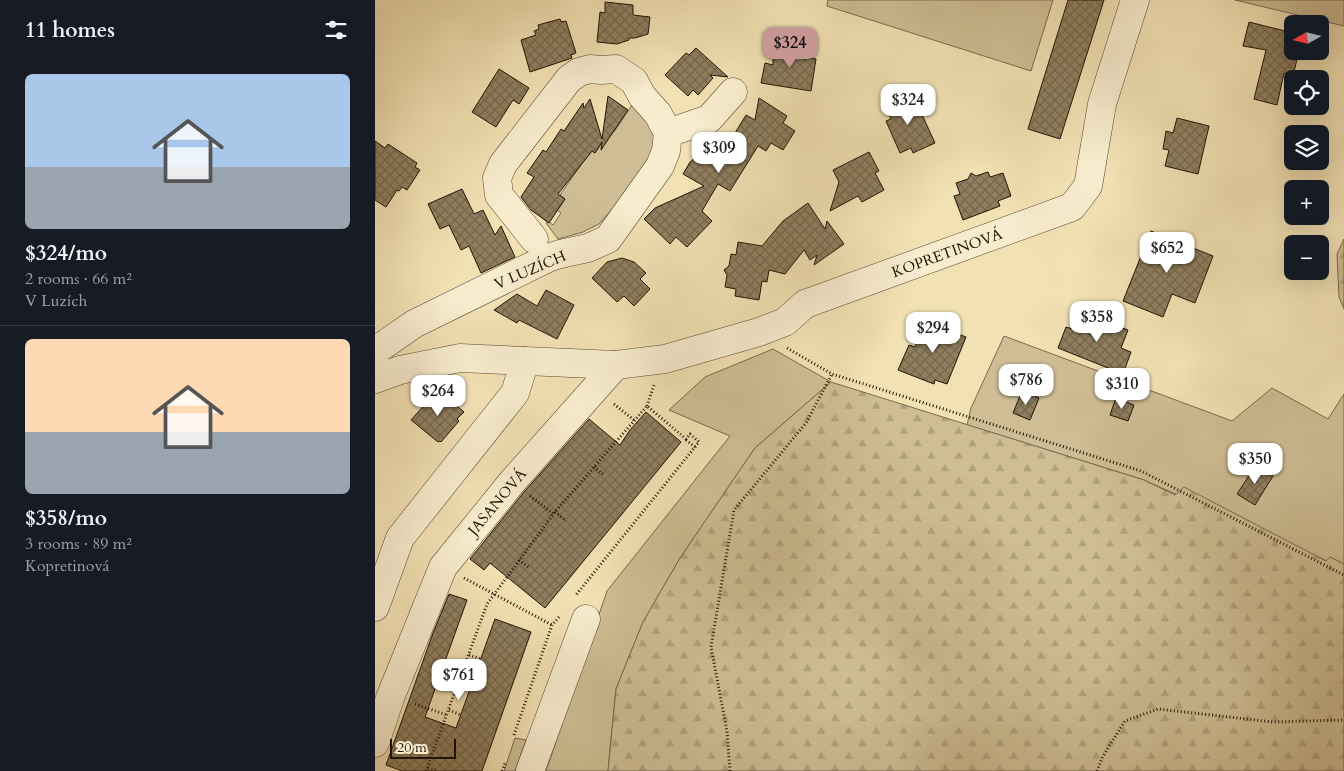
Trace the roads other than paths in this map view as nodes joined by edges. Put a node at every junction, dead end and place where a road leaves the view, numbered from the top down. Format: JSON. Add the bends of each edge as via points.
{"nodes":[{"id":1,"x":1135,"y":0,"type":"edge"},
{"id":2,"x":733,"y":92,"type":"dead end"},
{"id":3,"x":668,"y":133,"type":"junction"},
{"id":4,"x":534,"y":239,"type":"dead end"},
{"id":5,"x":375,"y":354,"type":"edge"},
{"id":6,"x":525,"y":361,"type":"junction"},
{"id":7,"x":616,"y":365,"type":"junction"},
{"id":8,"x":375,"y":379,"type":"edge"},
{"id":9,"x":375,"y":607,"type":"edge"},
{"id":10,"x":574,"y":610,"type":"road end"},
{"id":11,"x":375,"y":743,"type":"edge"},
{"id":12,"x":517,"y":766,"type":"edge"}],
"edges":[{"from":1,"to":7,"type":"street","name":"KOPRETINOVÁ","via":[[1102,104],[1088,186],[1072,207],[805,304],[785,322],[759,332],[665,359]]},
{"from":2,"to":3,"type":"street","via":[[709,119]]},
{"from":3,"to":4,"type":"street","name":"V LUZÍCH","via":[[634,81],[616,68],[590,69],[569,79],[503,164],[497,178],[499,195]]},
{"from":3,"to":5,"type":"street","name":"V LUZÍCH","via":[[660,166],[608,239],[588,248],[548,258],[414,324]]},
{"from":6,"to":7,"type":"street"},
{"from":6,"to":8,"type":"street","via":[[460,358],[400,370]]},
{"from":6,"to":9,"type":"street","via":[[515,392],[400,538]]},
{"from":7,"to":11,"type":"street","name":"JASANOVÁ","via":[[512,482],[443,567]]},
{"from":10,"to":12,"type":"street"}]}
